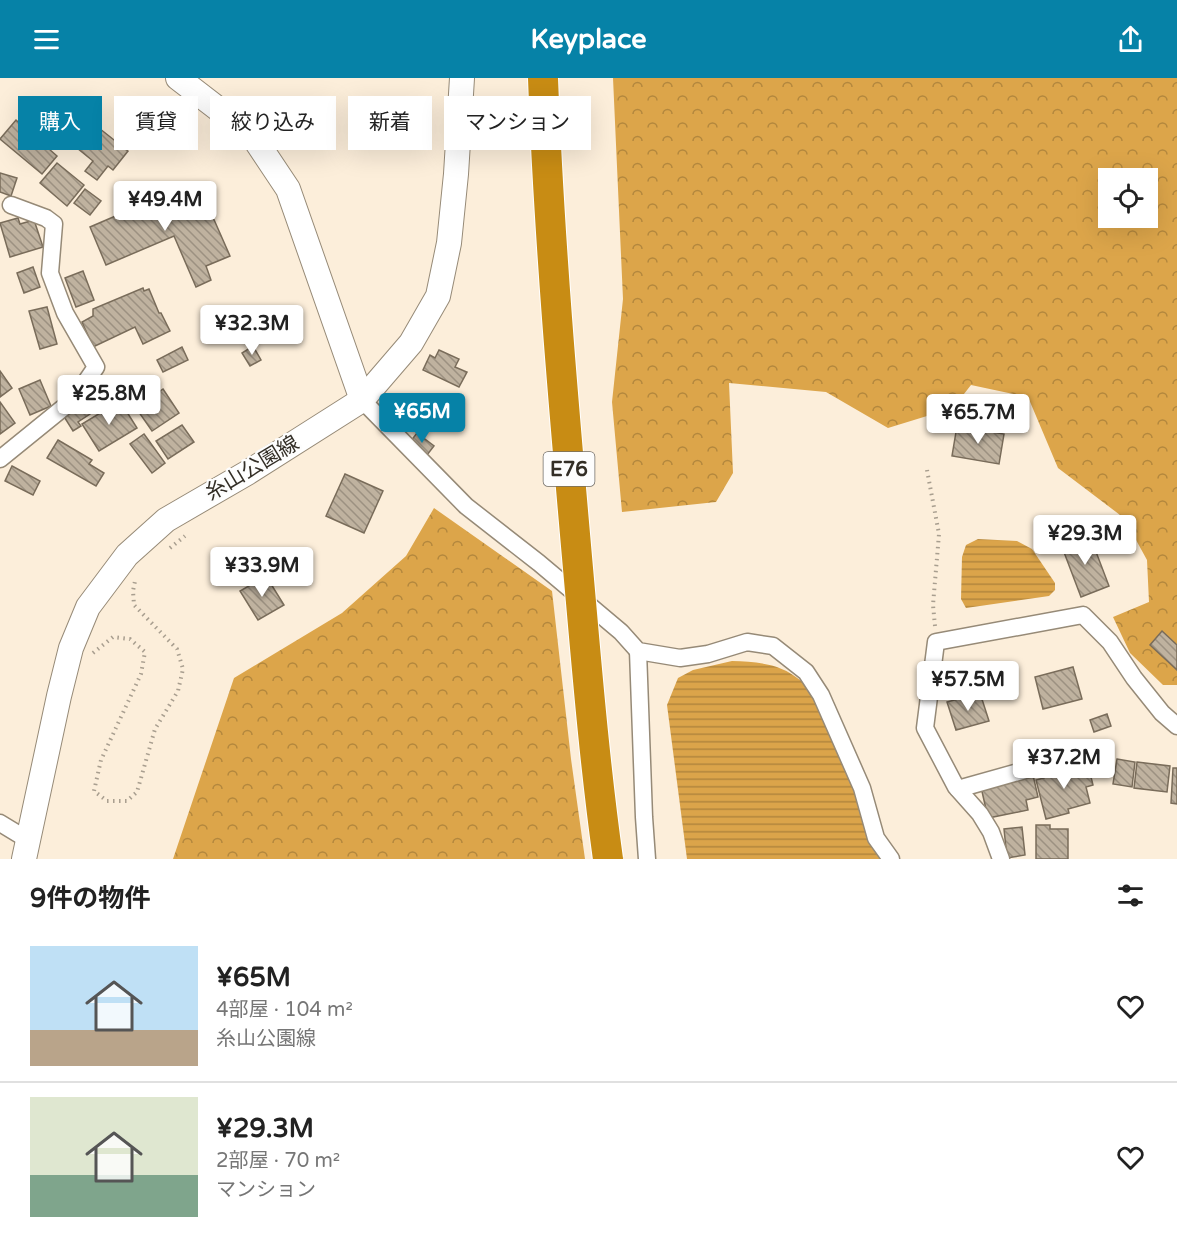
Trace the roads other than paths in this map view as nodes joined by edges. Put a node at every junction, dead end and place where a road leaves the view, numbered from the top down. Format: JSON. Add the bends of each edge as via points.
{"nodes":[{"id":1,"x":178,"y":78,"type":"edge"},
{"id":2,"x":462,"y":78,"type":"edge"},
{"id":3,"x":543,"y":78,"type":"edge"},
{"id":4,"x":11,"y":205,"type":"dead end"},
{"id":5,"x":362,"y":400,"type":"junction"},
{"id":6,"x":0,"y":459,"type":"edge"},
{"id":7,"x":638,"y":651,"type":"junction"},
{"id":8,"x":1177,"y":726,"type":"edge"},
{"id":9,"x":1050,"y":764,"type":"dead end"},
{"id":10,"x":958,"y":789,"type":"junction"},
{"id":11,"x":0,"y":823,"type":"edge"},
{"id":12,"x":26,"y":849,"type":"edge"},
{"id":13,"x":608,"y":859,"type":"edge"},
{"id":14,"x":647,"y":859,"type":"edge"},
{"id":15,"x":891,"y":859,"type":"edge"},
{"id":16,"x":1001,"y":859,"type":"edge"}],
"edges":[{"from":1,"to":5,"type":"main road","via":[[252,135],[288,189]]},
{"from":2,"to":5,"type":"main road","name":"糸山公園線","via":[[449,243],[438,296],[411,343]]},
{"from":3,"to":13,"type":"highway","number":"E76","bridge":true,"via":[[569,465]]},
{"from":4,"to":6,"type":"street","via":[[54,224],[50,273],[65,313],[96,367],[75,399]]},
{"from":5,"to":7,"type":"street","via":[[466,506],[549,571]]},
{"from":5,"to":12,"type":"main road","name":"糸山公園線","via":[[166,519],[127,555],[87,608],[71,648]]},
{"from":7,"to":14,"type":"street"},
{"from":7,"to":15,"type":"street","via":[[680,658],[747,642],[773,646],[806,672],[821,695],[862,788],[876,838]]},
{"from":8,"to":10,"type":"street","via":[[1134,678],[1110,642],[1083,615],[936,642],[925,728]]},
{"from":9,"to":10,"type":"street"},
{"from":10,"to":16,"type":"street","via":[[980,814]]},
{"from":11,"to":12,"type":"street"}]}
